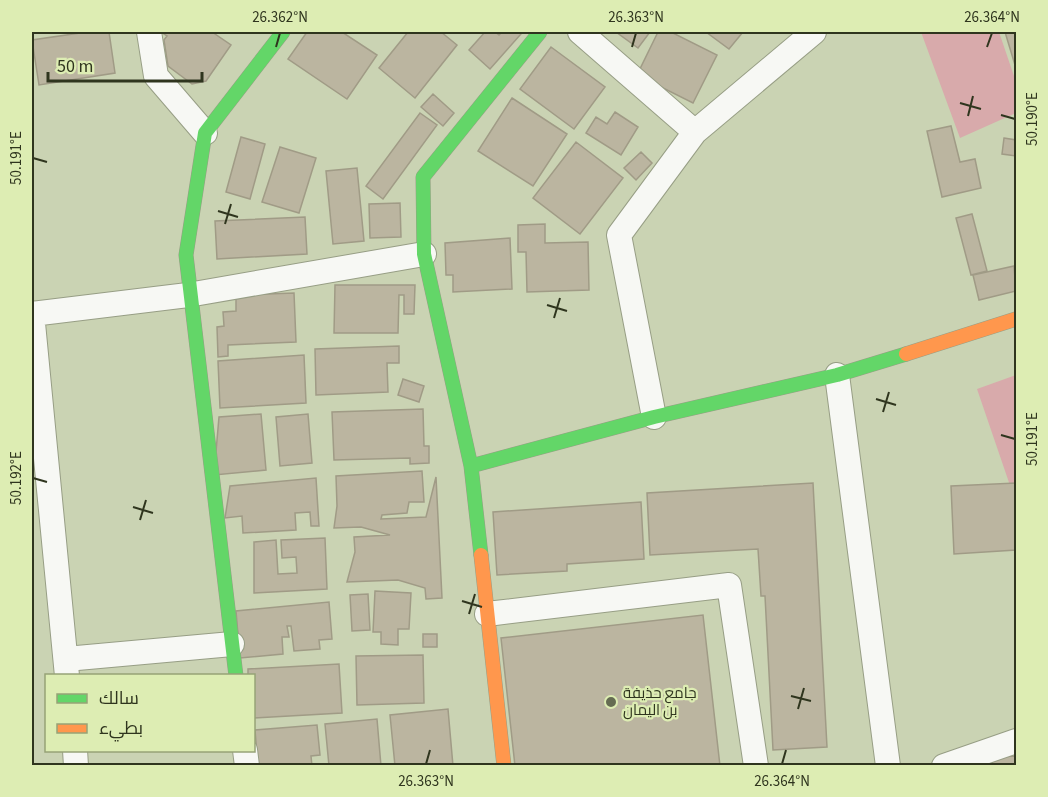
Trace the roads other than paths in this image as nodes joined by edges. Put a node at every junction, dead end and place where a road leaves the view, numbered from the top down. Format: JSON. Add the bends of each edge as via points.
{"nodes":[{"id":1,"x":149,"y":32,"type":"edge"},
{"id":2,"x":283,"y":32,"type":"edge"},
{"id":3,"x":540,"y":32,"type":"edge"},
{"id":4,"x":580,"y":32,"type":"edge"},
{"id":5,"x":814,"y":32,"type":"edge"},
{"id":6,"x":696,"y":132,"type":"junction"},
{"id":7,"x":205,"y":133,"type":"junction"},
{"id":8,"x":424,"y":254,"type":"junction"},
{"id":9,"x":189,"y":295,"type":"junction"},
{"id":10,"x":32,"y":314,"type":"edge"},
{"id":11,"x":1017,"y":319,"type":"edge"},
{"id":12,"x":837,"y":375,"type":"junction"},
{"id":13,"x":654,"y":417,"type":"junction"},
{"id":14,"x":471,"y":466,"type":"junction"},
{"id":15,"x":487,"y":614,"type":"junction"},
{"id":16,"x":232,"y":644,"type":"junction"},
{"id":17,"x":66,"y":667,"type":"edge"},
{"id":18,"x":236,"y":674,"type":"edge"},
{"id":19,"x":1017,"y":741,"type":"edge"},
{"id":20,"x":504,"y":765,"type":"edge"},
{"id":21,"x":756,"y":765,"type":"edge"},
{"id":22,"x":888,"y":765,"type":"edge"},
{"id":23,"x":944,"y":765,"type":"edge"}],
"edges":[{"from":1,"to":7,"type":"street","via":[[156,76]]},
{"from":2,"to":7,"type":"street"},
{"from":3,"to":8,"type":"street","via":[[423,177]]},
{"from":4,"to":6,"type":"street"},
{"from":5,"to":6,"type":"street"},
{"from":6,"to":13,"type":"street","via":[[619,235]]},
{"from":7,"to":9,"type":"street","via":[[186,255]]},
{"from":8,"to":9,"type":"street"},
{"from":8,"to":14,"type":"street"},
{"from":9,"to":10,"type":"street"},
{"from":9,"to":16,"type":"street"},
{"from":10,"to":17,"type":"street"},
{"from":11,"to":12,"type":"street"},
{"from":12,"to":13,"type":"street"},
{"from":12,"to":22,"type":"street"},
{"from":13,"to":14,"type":"street"},
{"from":14,"to":15,"type":"street"},
{"from":15,"to":20,"type":"street"},
{"from":15,"to":21,"type":"street","via":[[729,585]]},
{"from":16,"to":17,"type":"street"},
{"from":16,"to":18,"type":"street"},
{"from":19,"to":23,"type":"street"}]}
